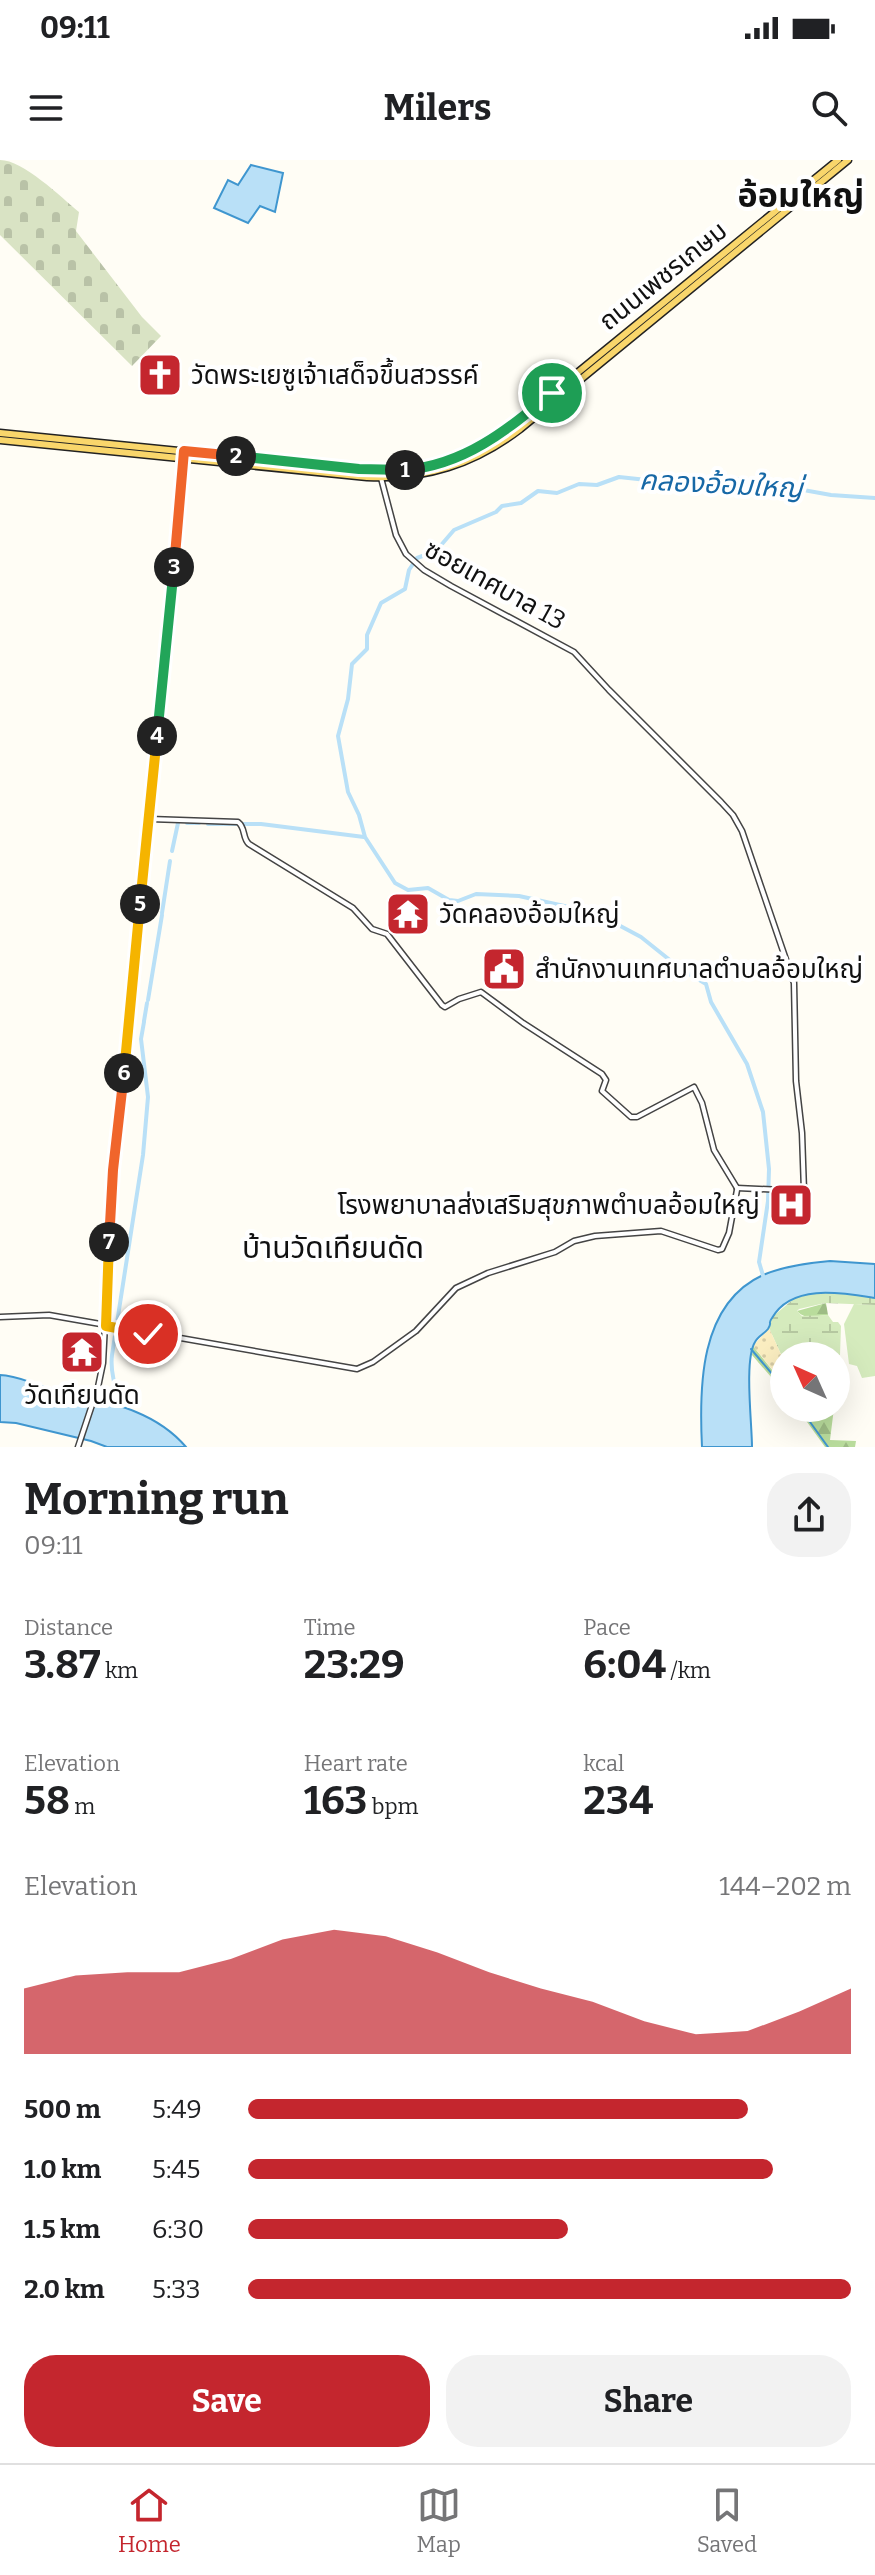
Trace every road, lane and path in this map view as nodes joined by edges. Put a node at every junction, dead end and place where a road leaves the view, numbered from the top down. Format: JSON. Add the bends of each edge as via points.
{"nodes":[{"id":1,"x":838,"y":160,"type":"edge"},
{"id":2,"x":848,"y":160,"type":"edge"},
{"id":3,"x":631,"y":338,"type":"junction"},
{"id":4,"x":600,"y":354,"type":"junction"},
{"id":5,"x":591,"y":371,"type":"junction"},
{"id":6,"x":556,"y":390,"type":"junction"},
{"id":7,"x":0,"y":433,"type":"edge"},
{"id":8,"x":0,"y":440,"type":"edge"},
{"id":9,"x":159,"y":452,"type":"junction"},
{"id":10,"x":184,"y":455,"type":"junction"},
{"id":11,"x":381,"y":478,"type":"junction"},
{"id":12,"x":150,"y":819,"type":"junction"},
{"id":13,"x":737,"y":1188,"type":"junction"},
{"id":14,"x":0,"y":1317,"type":"edge"},
{"id":15,"x":106,"y":1326,"type":"junction"},
{"id":16,"x":79,"y":1445,"type":"edge"}],
"edges":[{"from":1,"to":4,"type":"main road","name":"ถนนเพชรเกษม"},
{"from":2,"to":3,"type":"main road","name":"ถนนเพชรเกษม"},
{"from":3,"to":4,"type":"main road","via":[[599,360]]},
{"from":3,"to":5,"type":"main road","name":"ถนนเพชรเกษม"},
{"from":4,"to":6,"type":"main road","name":"ถนนเพชรเกษม"},
{"from":5,"to":6,"type":"main road","via":[[591,366]]},
{"from":5,"to":11,"type":"main road","name":"ถนนเพชรเกษม","via":[[484,453],[433,473]]},
{"from":6,"to":10,"type":"main road","name":"ถนนเพชรเกษม","via":[[480,448],[421,468],[379,471]]},
{"from":7,"to":9,"type":"main road","name":"ถนนเพชรเกษม"},
{"from":8,"to":9,"type":"main road","name":"ถนนเพชรเกษม"},
{"from":9,"to":10,"type":"main road","name":"ถนนเพชรเกษม"},
{"from":10,"to":11,"type":"main road","name":"ถนนเพชรเกษม"},
{"from":10,"to":12,"type":"street"},
{"from":11,"to":13,"type":"street","name":"ซอยเทศบาล 13","via":[[400,546],[417,565],[568,647],[721,802],[742,831],[794,983],[804,1191]]},
{"from":12,"to":13,"type":"street","via":[[238,822],[249,844],[353,908],[372,929],[387,934],[442,1005],[481,992],[602,1074],[606,1080],[601,1090],[635,1118],[694,1087],[714,1150]]},
{"from":12,"to":15,"type":"street","via":[[113,1170]]},
{"from":13,"to":15,"type":"street","via":[[720,1250],[661,1231],[574,1241],[456,1288],[416,1331],[362,1368]]},
{"from":14,"to":15,"type":"street","via":[[49,1315]]},
{"from":15,"to":16,"type":"street","via":[[98,1387]]}]}
